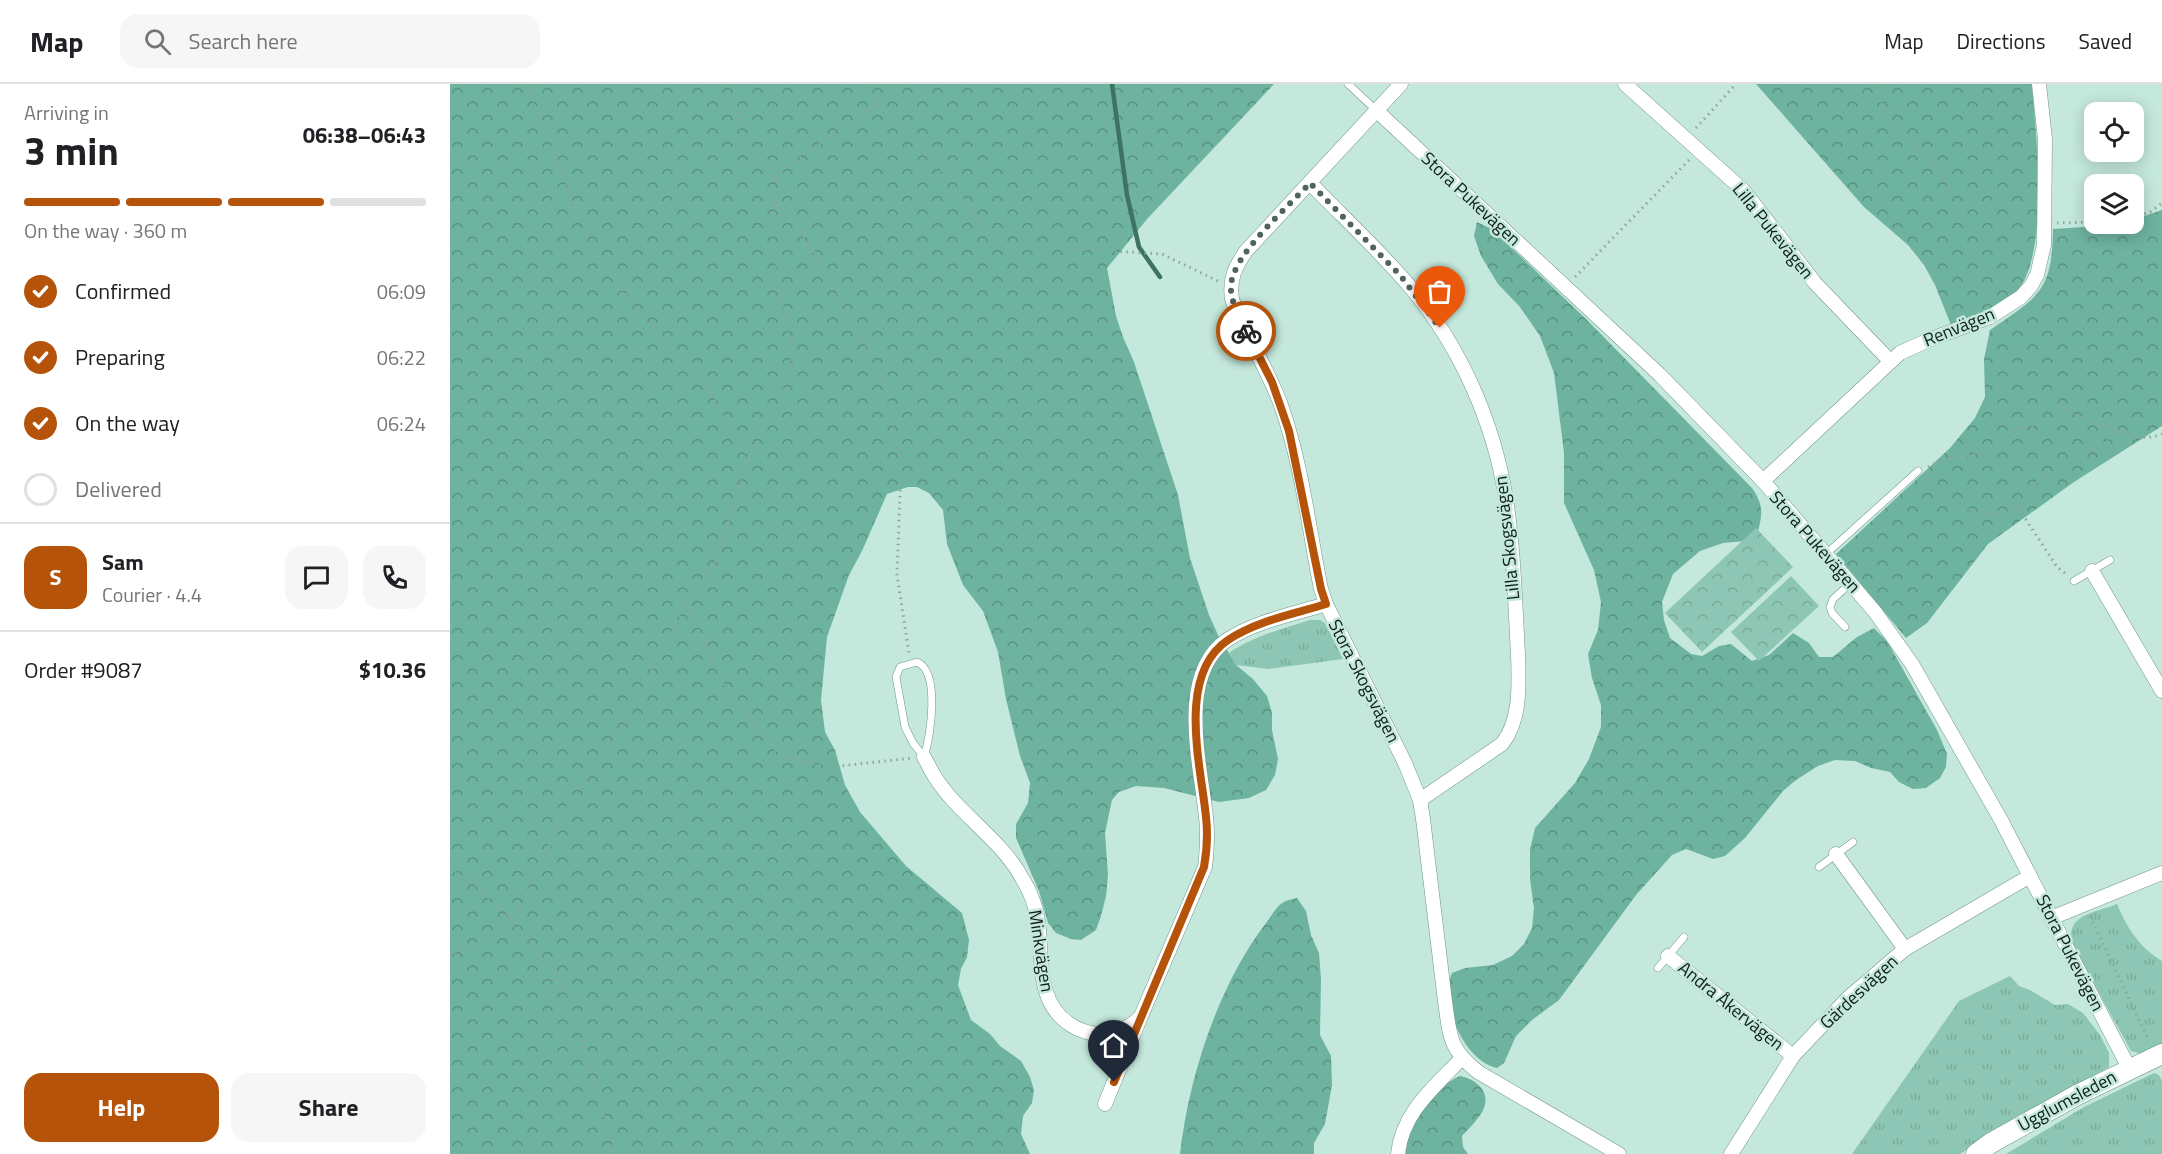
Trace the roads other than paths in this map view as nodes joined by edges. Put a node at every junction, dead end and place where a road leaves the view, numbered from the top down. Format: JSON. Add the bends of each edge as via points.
{"nodes":[{"id":1,"x":1348,"y":84,"type":"edge"},
{"id":2,"x":1401,"y":84,"type":"edge"},
{"id":3,"x":1625,"y":84,"type":"edge"},
{"id":4,"x":2039,"y":84,"type":"edge"},
{"id":5,"x":1377,"y":111,"type":"junction"},
{"id":6,"x":1310,"y":183,"type":"junction"},
{"id":7,"x":1890,"y":361,"type":"junction"},
{"id":8,"x":1918,"y":471,"type":"road end"},
{"id":9,"x":1763,"y":481,"type":"junction"},
{"id":10,"x":1826,"y":554,"type":"junction"},
{"id":11,"x":2110,"y":561,"type":"dead end"},
{"id":12,"x":2092,"y":571,"type":"junction"},
{"id":13,"x":2074,"y":581,"type":"road end"},
{"id":14,"x":1851,"y":583,"type":"junction"},
{"id":15,"x":1326,"y":604,"type":"junction"},
{"id":16,"x":1845,"y":627,"type":"dead end"},
{"id":17,"x":2162,"y":691,"type":"edge"},
{"id":18,"x":924,"y":757,"type":"junction"},
{"id":19,"x":1420,"y":800,"type":"junction"},
{"id":20,"x":1853,"y":842,"type":"dead end"},
{"id":21,"x":1836,"y":854,"type":"junction"},
{"id":22,"x":1819,"y":867,"type":"dead end"},
{"id":23,"x":2162,"y":873,"type":"edge"},
{"id":24,"x":2030,"y":876,"type":"junction"},
{"id":25,"x":2051,"y":918,"type":"junction"},
{"id":26,"x":1684,"y":937,"type":"dead end"},
{"id":27,"x":1905,"y":949,"type":"junction"},
{"id":28,"x":1668,"y":956,"type":"junction"},
{"id":29,"x":1658,"y":968,"type":"dead end"},
{"id":30,"x":1141,"y":1016,"type":"junction"},
{"id":31,"x":2159,"y":1055,"type":"edge"},
{"id":32,"x":1793,"y":1056,"type":"junction"},
{"id":33,"x":1461,"y":1059,"type":"junction"},
{"id":34,"x":2129,"y":1068,"type":"junction"},
{"id":35,"x":1105,"y":1104,"type":"dead end"},
{"id":36,"x":1398,"y":1154,"type":"edge"},
{"id":37,"x":1619,"y":1154,"type":"edge"},
{"id":38,"x":1731,"y":1154,"type":"edge"},
{"id":39,"x":1976,"y":1154,"type":"edge"}],
"edges":[{"from":1,"to":5,"type":"lane"},
{"from":2,"to":5,"type":"street"},
{"from":3,"to":7,"type":"street","name":"Lilla Pukevägen","via":[[1744,191],[1815,282]]},
{"from":4,"to":7,"type":"street","name":"Renvägen","via":[[2045,139],[2045,223],[2037,275],[2026,292],[2009,306],[1910,347]]},
{"from":5,"to":6,"type":"street"},
{"from":5,"to":9,"type":"street","name":"Stora Pukevägen","via":[[1660,375]]},
{"from":6,"to":15,"type":"street","name":"Stora Skogsvägen","via":[[1246,251],[1236,265],[1231,287],[1237,311],[1272,382],[1287,424]]},
{"from":6,"to":19,"type":"street","name":"Lilla Skogsvägen","via":[[1400,275],[1440,328],[1482,409],[1506,500],[1519,676],[1515,718],[1502,744]]},
{"from":7,"to":9,"type":"street","name":"Renvägen"},
{"from":8,"to":10,"type":"lane"},
{"from":9,"to":10,"type":"street","name":"Stora Pukevägen"},
{"from":10,"to":14,"type":"street","name":"Stora Pukevägen"},
{"from":11,"to":12,"type":"lane"},
{"from":12,"to":13,"type":"lane"},
{"from":12,"to":17,"type":"street"},
{"from":14,"to":16,"type":"lane","via":[[1830,606]]},
{"from":14,"to":24,"type":"street","name":"Stora Pukevägen","via":[[1912,664]]},
{"from":15,"to":19,"type":"street","name":"Stora Skogsvägen","via":[[1406,763]]},
{"from":15,"to":30,"type":"street","via":[[1237,634],[1217,649],[1204,670],[1196,699],[1196,718],[1207,853]]},
{"from":18,"to":18,"type":"lane","name":"Minkvägen","via":[[932,726],[931,696],[924,667],[917,662],[903,665],[897,671],[897,684],[908,734]]},
{"from":18,"to":30,"type":"street","name":"Minkvägen","via":[[935,778],[1012,861],[1029,890],[1038,920],[1046,993],[1058,1014],[1076,1028],[1095,1034],[1118,1031]]},
{"from":19,"to":33,"type":"street","name":"Stora Skogsvägen","via":[[1449,1029]]},
{"from":20,"to":21,"type":"lane"},
{"from":21,"to":22,"type":"lane"},
{"from":21,"to":27,"type":"street"},
{"from":23,"to":25,"type":"street"},
{"from":24,"to":25,"type":"street","name":"Stora Pukevägen"},
{"from":24,"to":27,"type":"street","name":"Gärdesvägen"},
{"from":25,"to":34,"type":"street","name":"Stora Pukevägen"},
{"from":26,"to":28,"type":"lane"},
{"from":27,"to":32,"type":"street","name":"Gärdesvägen","via":[[1848,998]]},
{"from":28,"to":29,"type":"lane"},
{"from":28,"to":32,"type":"street","name":"Andra Åkervägen"},
{"from":30,"to":35,"type":"street"},
{"from":31,"to":34,"type":"street","name":"Ugglumsleden"},
{"from":32,"to":38,"type":"street","name":"Gärdesvägen"},
{"from":33,"to":36,"type":"street","via":[[1408,1118]]},
{"from":33,"to":37,"type":"street"},
{"from":34,"to":39,"type":"street","name":"Ugglumsleden","via":[[2032,1119]]}]}
